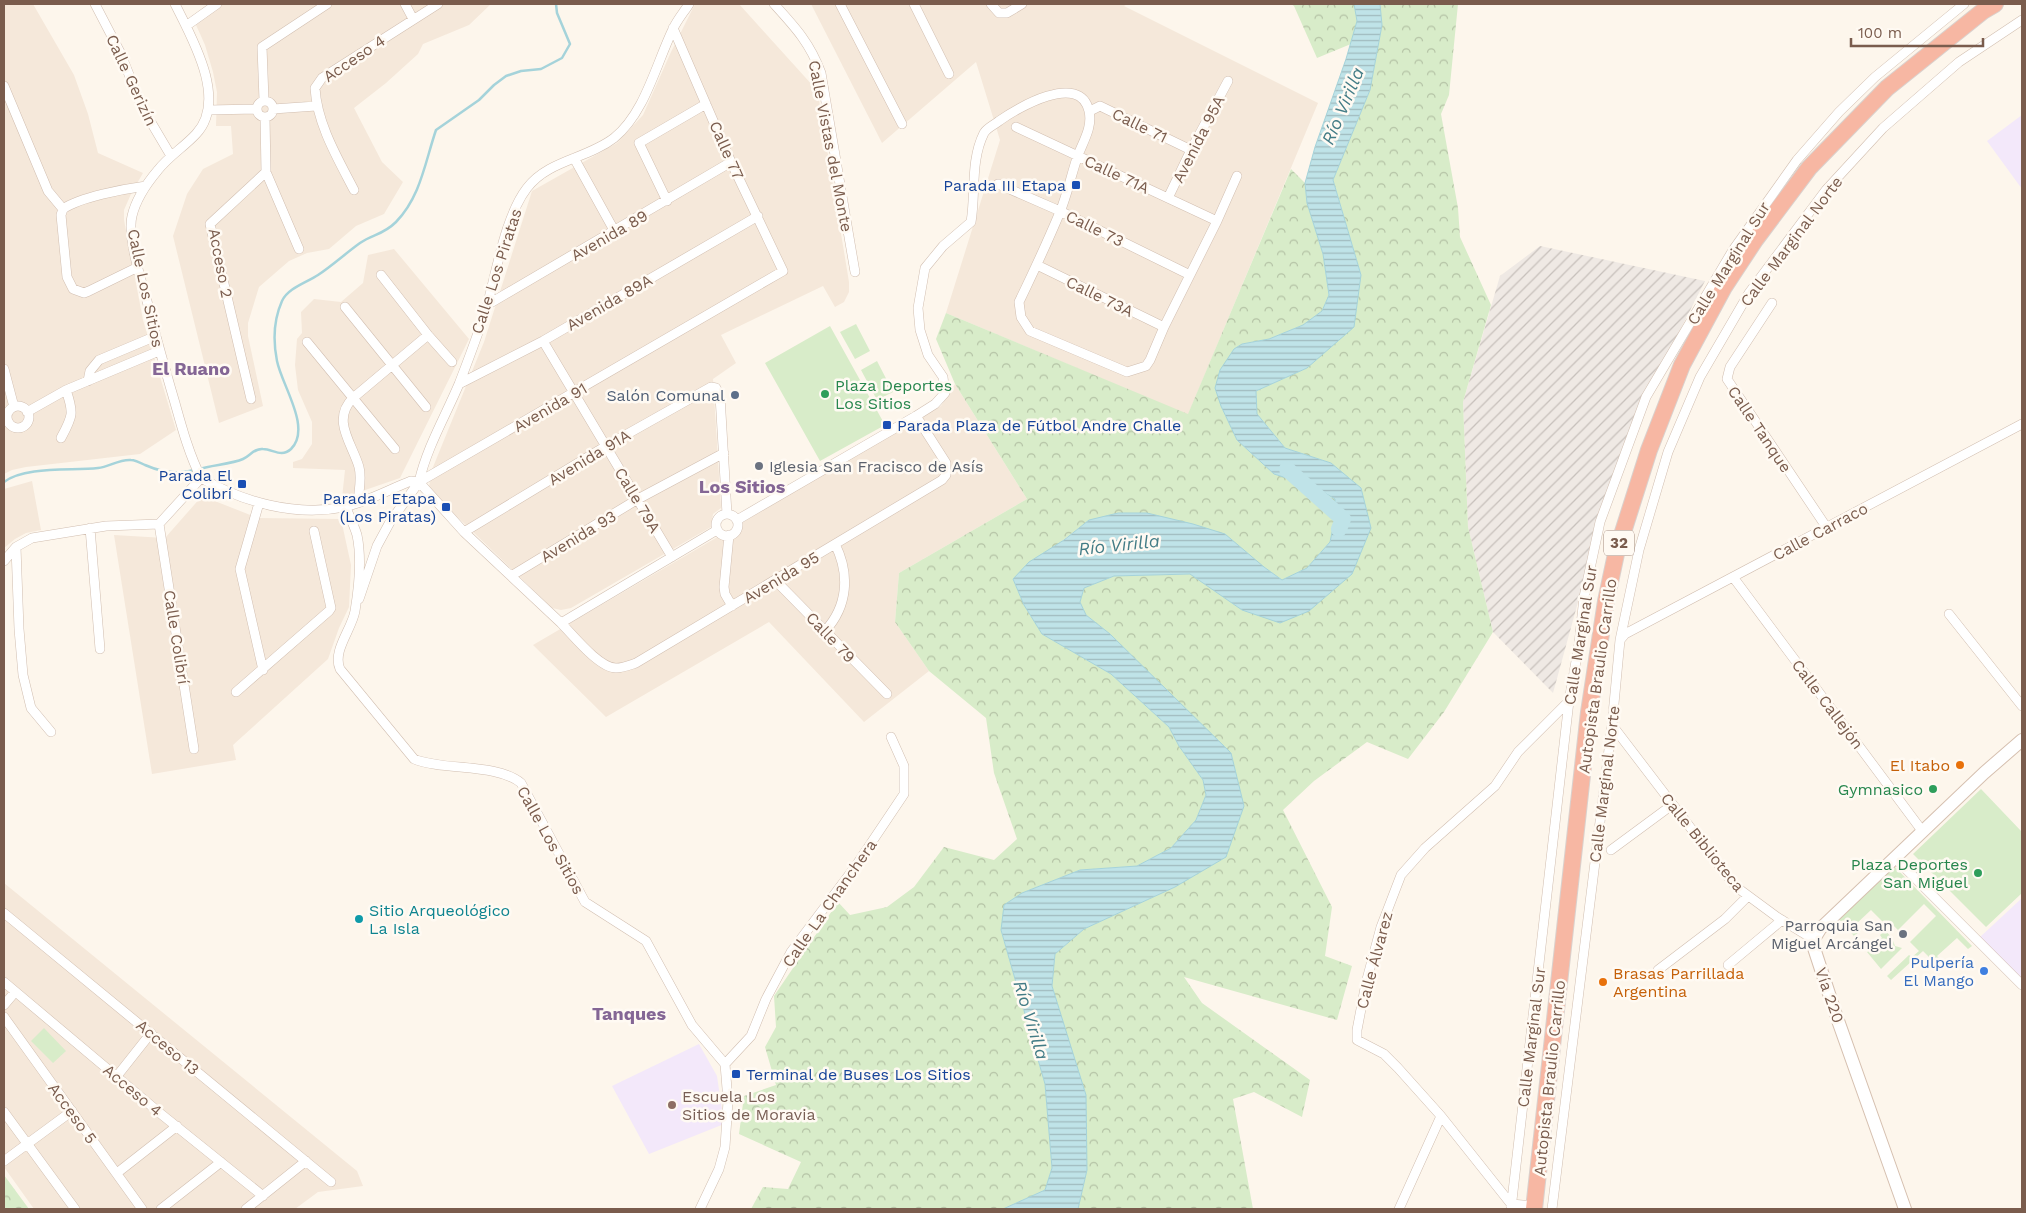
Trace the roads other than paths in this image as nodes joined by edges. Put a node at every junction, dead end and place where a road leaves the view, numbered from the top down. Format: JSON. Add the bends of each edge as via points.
{"nodes":[{"id":1,"x":95,"y":4,"type":"edge"},
{"id":2,"x":175,"y":4,"type":"edge"},
{"id":3,"x":217,"y":4,"type":"edge"},
{"id":4,"x":326,"y":4,"type":"edge"},
{"id":5,"x":405,"y":4,"type":"edge"},
{"id":6,"x":438,"y":4,"type":"edge"},
{"id":7,"x":689,"y":4,"type":"edge"},
{"id":8,"x":774,"y":4,"type":"edge"},
{"id":9,"x":840,"y":4,"type":"edge"},
{"id":10,"x":914,"y":4,"type":"edge"},
{"id":11,"x":991,"y":4,"type":"edge"},
{"id":12,"x":1022,"y":4,"type":"edge"},
{"id":13,"x":1964,"y":4,"type":"edge"},
{"id":14,"x":1995,"y":4,"type":"edge"},
{"id":15,"x":413,"y":19,"type":"junction"},
{"id":16,"x":2022,"y":20,"type":"edge"},
{"id":17,"x":186,"y":26,"type":"junction"},
{"id":18,"x":673,"y":28,"type":"junction"},
{"id":19,"x":948,"y":74,"type":"dead end"},
{"id":20,"x":1228,"y":80,"type":"dead end"},
{"id":21,"x":1881,"y":82,"type":"junction"},
{"id":22,"x":4,"y":86,"type":"edge"},
{"id":23,"x":264,"y":100,"type":"junction"},
{"id":24,"x":706,"y":104,"type":"junction"},
{"id":25,"x":316,"y":106,"type":"junction"},
{"id":26,"x":256,"y":109,"type":"junction"},
{"id":27,"x":273,"y":109,"type":"junction"},
{"id":28,"x":209,"y":110,"type":"junction"},
{"id":29,"x":1090,"y":112,"type":"junction"},
{"id":30,"x":265,"y":117,"type":"junction"},
{"id":31,"x":902,"y":124,"type":"dead end"},
{"id":32,"x":1016,"y":127,"type":"dead end"},
{"id":33,"x":1191,"y":150,"type":"junction"},
{"id":34,"x":170,"y":156,"type":"junction"},
{"id":35,"x":1078,"y":156,"type":"junction"},
{"id":36,"x":574,"y":158,"type":"junction"},
{"id":37,"x":731,"y":162,"type":"junction"},
{"id":38,"x":266,"y":172,"type":"junction"},
{"id":39,"x":1237,"y":176,"type":"dead end"},
{"id":40,"x":998,"y":184,"type":"dead end"},
{"id":41,"x":146,"y":186,"type":"junction"},
{"id":42,"x":354,"y":190,"type":"dead end"},
{"id":43,"x":1168,"y":198,"type":"junction"},
{"id":44,"x":667,"y":201,"type":"junction"},
{"id":45,"x":63,"y":210,"type":"junction"},
{"id":46,"x":1060,"y":211,"type":"junction"},
{"id":47,"x":758,"y":216,"type":"junction"},
{"id":48,"x":1217,"y":221,"type":"junction"},
{"id":49,"x":615,"y":232,"type":"junction"},
{"id":50,"x":1749,"y":237,"type":"junction"},
{"id":51,"x":299,"y":249,"type":"dead end"},
{"id":52,"x":1036,"y":265,"type":"junction"},
{"id":53,"x":138,"y":268,"type":"junction"},
{"id":54,"x":783,"y":270,"type":"joint"},
{"id":55,"x":854,"y":272,"type":"dead end"},
{"id":56,"x":381,"y":275,"type":"dead end"},
{"id":57,"x":1190,"y":275,"type":"junction"},
{"id":58,"x":1772,"y":303,"type":"dead end"},
{"id":59,"x":487,"y":305,"type":"junction"},
{"id":60,"x":345,"y":308,"type":"dead end"},
{"id":61,"x":1164,"y":327,"type":"junction"},
{"id":62,"x":428,"y":335,"type":"junction"},
{"id":63,"x":156,"y":336,"type":"junction"},
{"id":64,"x":543,"y":341,"type":"junction"},
{"id":65,"x":307,"y":342,"type":"dead end"},
{"id":66,"x":160,"y":351,"type":"junction"},
{"id":67,"x":452,"y":362,"type":"dead end"},
{"id":68,"x":390,"y":365,"type":"junction"},
{"id":69,"x":4,"y":369,"type":"edge"},
{"id":70,"x":88,"y":381,"type":"junction"},
{"id":71,"x":459,"y":384,"type":"junction"},
{"id":72,"x":66,"y":390,"type":"junction"},
{"id":73,"x":574,"y":393,"type":"junction"},
{"id":74,"x":353,"y":398,"type":"junction"},
{"id":75,"x":251,"y":399,"type":"dead end"},
{"id":76,"x":14,"y":407,"type":"junction"},
{"id":77,"x":426,"y":407,"type":"dead end"},
{"id":78,"x":27,"y":412,"type":"junction"},
{"id":79,"x":916,"y":416,"type":"junction"},
{"id":80,"x":6,"y":424,"type":"edge"},
{"id":81,"x":2022,"y":424,"type":"edge"},
{"id":82,"x":61,"y":438,"type":"dead end"},
{"id":83,"x":606,"y":446,"type":"junction"},
{"id":84,"x":394,"y":449,"type":"dead end"},
{"id":85,"x":724,"y":452,"type":"junction"},
{"id":86,"x":200,"y":478,"type":"junction"},
{"id":87,"x":419,"y":482,"type":"junction"},
{"id":88,"x":638,"y":499,"type":"junction"},
{"id":89,"x":358,"y":502,"type":"junction"},
{"id":90,"x":258,"y":503,"type":"junction"},
{"id":91,"x":345,"y":506,"type":"junction"},
{"id":92,"x":727,"y":514,"type":"junction"},
{"id":93,"x":737,"y":520,"type":"junction"},
{"id":94,"x":159,"y":524,"type":"junction"},
{"id":95,"x":90,"y":528,"type":"junction"},
{"id":96,"x":1827,"y":528,"type":"junction"},
{"id":97,"x":717,"y":530,"type":"junction"},
{"id":98,"x":314,"y":531,"type":"dead end"},
{"id":99,"x":464,"y":532,"type":"junction"},
{"id":100,"x":729,"y":535,"type":"junction"},
{"id":101,"x":835,"y":544,"type":"junction"},
{"id":102,"x":16,"y":548,"type":"junction"},
{"id":103,"x":672,"y":557,"type":"junction"},
{"id":104,"x":4,"y":561,"type":"edge"},
{"id":105,"x":511,"y":576,"type":"junction"},
{"id":106,"x":1733,"y":577,"type":"junction"},
{"id":107,"x":775,"y":580,"type":"junction"},
{"id":108,"x":732,"y":606,"type":"junction"},
{"id":109,"x":354,"y":613,"type":"junction"},
{"id":110,"x":1949,"y":614,"type":"dead end"},
{"id":111,"x":561,"y":623,"type":"junction"},
{"id":112,"x":825,"y":631,"type":"junction"},
{"id":113,"x":1620,"y":640,"type":"junction"},
{"id":114,"x":1589,"y":646,"type":"junction"},
{"id":115,"x":100,"y":649,"type":"dead end"},
{"id":116,"x":263,"y":670,"type":"junction"},
{"id":117,"x":236,"y":692,"type":"dead end"},
{"id":118,"x":887,"y":694,"type":"dead end"},
{"id":119,"x":1569,"y":701,"type":"junction"},
{"id":120,"x":2022,"y":706,"type":"edge"},
{"id":121,"x":1612,"y":725,"type":"junction"},
{"id":122,"x":50,"y":732,"type":"dead end"},
{"id":123,"x":891,"y":737,"type":"dead end"},
{"id":124,"x":2022,"y":740,"type":"edge"},
{"id":125,"x":194,"y":749,"type":"dead end"},
{"id":126,"x":1672,"y":805,"type":"junction"},
{"id":127,"x":1923,"y":832,"type":"junction"},
{"id":128,"x":1610,"y":850,"type":"dead end"},
{"id":129,"x":1895,"y":858,"type":"junction"},
{"id":130,"x":1748,"y":896,"type":"junction"},
{"id":131,"x":4,"y":914,"type":"edge"},
{"id":132,"x":1782,"y":920,"type":"junction"},
{"id":133,"x":1813,"y":939,"type":"junction"},
{"id":134,"x":1728,"y":965,"type":"dead end"},
{"id":135,"x":1658,"y":970,"type":"dead end"},
{"id":136,"x":4,"y":982,"type":"edge"},
{"id":137,"x":2022,"y":985,"type":"edge"},
{"id":138,"x":15,"y":992,"type":"junction"},
{"id":139,"x":4,"y":1005,"type":"edge"},
{"id":140,"x":4,"y":1017,"type":"edge"},
{"id":141,"x":151,"y":1033,"type":"junction"},
{"id":142,"x":725,"y":1064,"type":"junction"},
{"id":143,"x":117,"y":1076,"type":"junction"},
{"id":144,"x":72,"y":1111,"type":"junction"},
{"id":145,"x":4,"y":1112,"type":"edge"},
{"id":146,"x":1441,"y":1116,"type":"junction"},
{"id":147,"x":177,"y":1126,"type":"junction"},
{"id":148,"x":27,"y":1144,"type":"junction"},
{"id":149,"x":4,"y":1161,"type":"edge"},
{"id":150,"x":306,"y":1161,"type":"junction"},
{"id":151,"x":221,"y":1162,"type":"junction"},
{"id":152,"x":117,"y":1173,"type":"junction"},
{"id":153,"x":331,"y":1182,"type":"dead end"},
{"id":154,"x":263,"y":1196,"type":"junction"},
{"id":155,"x":1511,"y":1207,"type":"edge"},
{"id":156,"x":1534,"y":1208,"type":"edge"},
{"id":157,"x":75,"y":1209,"type":"edge"},
{"id":158,"x":142,"y":1209,"type":"edge"},
{"id":159,"x":161,"y":1209,"type":"edge"},
{"id":160,"x":246,"y":1209,"type":"edge"},
{"id":161,"x":700,"y":1209,"type":"edge"},
{"id":162,"x":1399,"y":1209,"type":"edge"},
{"id":163,"x":1552,"y":1209,"type":"edge"},
{"id":164,"x":1906,"y":1209,"type":"edge"}],
"edges":[{"from":1,"to":34,"type":"street","name":"Calle Gerizín","via":[[120,52],[142,107]]},
{"from":2,"to":17,"type":"street","name":"Calle Los Sitios"},
{"from":3,"to":17,"type":"street"},
{"from":4,"to":23,"type":"street","via":[[262,47]]},
{"from":5,"to":15,"type":"street"},
{"from":6,"to":15,"type":"street","name":"Acceso 4"},
{"from":7,"to":18,"type":"street","name":"Calle Los Piratas"},
{"from":8,"to":55,"type":"street","name":"Calle Vistas del Monte","via":[[813,52],[821,73]]},
{"from":9,"to":31,"type":"street"},
{"from":10,"to":19,"type":"street"},
{"from":11,"to":12,"type":"street","via":[[999,13],[1007,13]]},
{"from":13,"to":21,"type":"street"},
{"from":14,"to":21,"type":"highway","name":"Autopista Braulio Carrillo","number":"32"},
{"from":15,"to":25,"type":"street","name":"Acceso 4","via":[[322,78],[315,88]]},
{"from":16,"to":113,"type":"street","name":"Calle Marginal Norte","via":[[1959,62],[1882,128],[1826,190],[1749,293],[1700,378],[1668,452],[1639,550]]},
{"from":17,"to":28,"type":"street","name":"Calle Los Sitios","via":[[209,87]]},
{"from":18,"to":24,"type":"street","name":"Calle 77"},
{"from":18,"to":36,"type":"street","name":"Calle Los Piratas","via":[[638,109],[615,137],[588,154]]},
{"from":20,"to":33,"type":"street","name":"Avenida 95A"},
{"from":21,"to":50,"type":"highway","name":"Autopista Braulio Carrillo","number":"32"},
{"from":22,"to":45,"type":"street","via":[[48,191]]},
{"from":23,"to":26,"type":"street"},
{"from":23,"to":27,"type":"street","via":[[272,104]]},
{"from":24,"to":37,"type":"street","name":"Calle 77"},
{"from":24,"to":44,"type":"street","via":[[639,143]]},
{"from":25,"to":27,"type":"street"},
{"from":25,"to":42,"type":"street","name":"Acceso 4"},
{"from":26,"to":28,"type":"street"},
{"from":26,"to":30,"type":"street","via":[[260,116]]},
{"from":27,"to":30,"type":"street","via":[[270,116]]},
{"from":28,"to":34,"type":"street","name":"Calle Los Sitios","via":[[197,133]]},
{"from":29,"to":33,"type":"street","name":"Calle 71","via":[[1100,106]]},
{"from":29,"to":35,"type":"street","via":[[1090,125]]},
{"from":29,"to":79,"type":"street","via":[[1086,101],[1060,93],[1012,112],[985,131],[973,175],[971,222],[943,246],[925,268],[918,308],[920,330],[928,355],[943,377],[945,393]]},
{"from":30,"to":38,"type":"street"},
{"from":32,"to":35,"type":"street","name":"Calle 71A"},
{"from":33,"to":43,"type":"street","name":"Avenida 95A"},
{"from":34,"to":41,"type":"street","name":"Calle Los Sitios"},
{"from":35,"to":43,"type":"street","name":"Calle 71A"},
{"from":35,"to":46,"type":"street"},
{"from":36,"to":49,"type":"street"},
{"from":36,"to":59,"type":"street","name":"Calle Los Piratas","via":[[537,177],[520,197],[510,220]]},
{"from":37,"to":44,"type":"street","name":"Avenida 89"},
{"from":37,"to":47,"type":"street","name":"Calle 77"},
{"from":38,"to":51,"type":"street"},
{"from":38,"to":75,"type":"street","name":"Acceso 2","via":[[210,224]]},
{"from":39,"to":48,"type":"street"},
{"from":40,"to":46,"type":"street","name":"Calle 73"},
{"from":41,"to":45,"type":"street","via":[[77,202]]},
{"from":41,"to":53,"type":"street","name":"Calle Los Sitios","via":[[136,205],[131,226]]},
{"from":43,"to":48,"type":"street","name":"Calle 71A"},
{"from":44,"to":49,"type":"street","name":"Avenida 89"},
{"from":45,"to":53,"type":"street","via":[[60,220],[62,240],[67,278],[73,289],[84,293]]},
{"from":46,"to":52,"type":"street"},
{"from":46,"to":57,"type":"street","name":"Calle 73"},
{"from":47,"to":54,"type":"street","name":"Calle 77"},
{"from":47,"to":64,"type":"street","name":"Avenida 89A"},
{"from":48,"to":57,"type":"street"},
{"from":49,"to":59,"type":"street","name":"Avenida 89"},
{"from":50,"to":114,"type":"highway","name":"Autopista Braulio Carrillo","number":"32","via":[[1682,365],[1648,450]]},
{"from":50,"to":114,"type":"street","name":"Calle Marginal Sur","via":[[1646,397],[1600,522],[1584,597]]},
{"from":52,"to":61,"type":"street","name":"Calle 73A"},
{"from":52,"to":61,"type":"street","via":[[1019,302],[1021,317],[1030,331],[1127,372],[1146,366]]},
{"from":53,"to":63,"type":"street","name":"Calle Los Sitios"},
{"from":54,"to":73,"type":"street","name":"Avenida 91"},
{"from":56,"to":62,"type":"street"},
{"from":57,"to":61,"type":"street"},
{"from":58,"to":96,"type":"street","name":"Calle Tanque","via":[[1730,367],[1727,379]]},
{"from":59,"to":71,"type":"street","name":"Calle Los Piratas"},
{"from":60,"to":68,"type":"street"},
{"from":62,"to":67,"type":"street"},
{"from":62,"to":68,"type":"street"},
{"from":63,"to":66,"type":"street","name":"Calle Los Sitios"},
{"from":63,"to":70,"type":"street","via":[[99,360],[90,371]]},
{"from":64,"to":71,"type":"street","name":"Avenida 89A"},
{"from":64,"to":73,"type":"street","name":"Calle 79A"},
{"from":65,"to":74,"type":"street"},
{"from":66,"to":70,"type":"street"},
{"from":66,"to":86,"type":"street","name":"Calle Los Sitios"},
{"from":68,"to":74,"type":"street"},
{"from":68,"to":77,"type":"street"},
{"from":69,"to":76,"type":"street"},
{"from":70,"to":72,"type":"street"},
{"from":71,"to":87,"type":"street","name":"Calle Los Piratas","via":[[424,460]]},
{"from":72,"to":78,"type":"street"},
{"from":72,"to":82,"type":"street","via":[[72,411],[70,423]]},
{"from":73,"to":83,"type":"street","name":"Calle 79A"},
{"from":73,"to":87,"type":"street","name":"Avenida 91"},
{"from":74,"to":84,"type":"street"},
{"from":74,"to":89,"type":"street","via":[[347,404],[343,419],[360,474]]},
{"from":76,"to":78,"type":"street","via":[[22,407]]},
{"from":76,"to":80,"type":"street"},
{"from":78,"to":80,"type":"street","via":[[29,419],[22,427]]},
{"from":79,"to":93,"type":"street"},
{"from":79,"to":101,"type":"street","name":"Avenida 95","via":[[946,464],[946,476]]},
{"from":81,"to":96,"type":"street","name":"Calle Carraco"},
{"from":83,"to":85,"type":"street","name":"Avenida 91A","via":[[706,388],[716,388],[720,396]]},
{"from":83,"to":88,"type":"street","name":"Calle 79A"},
{"from":83,"to":99,"type":"street","name":"Avenida 91A"},
{"from":85,"to":88,"type":"street","name":"Avenida 93"},
{"from":85,"to":92,"type":"street"},
{"from":86,"to":90,"type":"street"},
{"from":86,"to":94,"type":"street"},
{"from":87,"to":89,"type":"street","via":[[412,481]]},
{"from":87,"to":99,"type":"street","name":"Avenida 95"},
{"from":87,"to":109,"type":"street","via":[[377,546]]},
{"from":88,"to":103,"type":"street","name":"Calle 79A"},
{"from":88,"to":105,"type":"street","name":"Avenida 93"},
{"from":89,"to":91,"type":"street"},
{"from":90,"to":91,"type":"street","via":[[322,510]]},
{"from":90,"to":116,"type":"street","via":[[240,570]]},
{"from":91,"to":109,"type":"street","name":"Calle Los Sitios","via":[[357,534],[359,548]]},
{"from":92,"to":93,"type":"street"},
{"from":92,"to":97,"type":"street","via":[[719,517]]},
{"from":93,"to":100,"type":"street","via":[[736,531]]},
{"from":94,"to":95,"type":"street"},
{"from":94,"to":125,"type":"street","name":"Calle Colibrí"},
{"from":95,"to":102,"type":"street","via":[[32,538]]},
{"from":95,"to":115,"type":"street"},
{"from":96,"to":106,"type":"street","name":"Calle Carraco"},
{"from":97,"to":100,"type":"street"},
{"from":97,"to":103,"type":"street"},
{"from":98,"to":116,"type":"street","via":[[331,608]]},
{"from":99,"to":105,"type":"street","name":"Avenida 95"},
{"from":100,"to":108,"type":"street","via":[[724,588]]},
{"from":101,"to":107,"type":"street","name":"Avenida 95"},
{"from":101,"to":112,"type":"street","via":[[845,567],[844,588],[838,613]]},
{"from":102,"to":104,"type":"street"},
{"from":102,"to":122,"type":"street","via":[[23,675],[31,708]]},
{"from":103,"to":111,"type":"street"},
{"from":105,"to":111,"type":"street","name":"Avenida 95"},
{"from":106,"to":113,"type":"street","name":"Calle Carraco","via":[[1625,634]]},
{"from":106,"to":127,"type":"street","name":"Calle Callejón"},
{"from":107,"to":108,"type":"street","name":"Avenida 95"},
{"from":107,"to":112,"type":"street","name":"Calle 79"},
{"from":108,"to":111,"type":"street","name":"Avenida 95","via":[[636,663],[616,668],[600,661]]},
{"from":109,"to":142,"type":"street","name":"Calle Los Sitios","via":[[339,653],[338,666],[404,749],[417,761],[488,771],[515,778],[521,783],[585,902],[646,941],[692,1025]]},
{"from":110,"to":120,"type":"street"},
{"from":112,"to":118,"type":"street","name":"Calle 79"},
{"from":113,"to":121,"type":"street","name":"Calle Marginal Norte"},
{"from":114,"to":119,"type":"street","name":"Calle Marginal Sur"},
{"from":114,"to":156,"type":"highway","name":"Autopista Braulio Carrillo","number":"32","via":[[1588,722]]},
{"from":116,"to":117,"type":"street"},
{"from":119,"to":146,"type":"street","name":"Calle Álvarez","via":[[1518,752],[1495,786],[1412,862],[1396,883],[1381,927],[1366,983],[1357,1040],[1384,1054]]},
{"from":119,"to":155,"type":"street","name":"Calle Marginal Sur"},
{"from":121,"to":126,"type":"street","name":"Calle Biblioteca"},
{"from":121,"to":163,"type":"street","name":"Calle Marginal Norte"},
{"from":123,"to":142,"type":"street","name":"Calle La Chanchera","via":[[904,766],[904,794],[855,867],[791,952],[751,1036]]},
{"from":124,"to":127,"type":"main road"},
{"from":126,"to":128,"type":"street"},
{"from":126,"to":130,"type":"street","name":"Calle Biblioteca","via":[[1730,880]]},
{"from":127,"to":129,"type":"main road"},
{"from":129,"to":133,"type":"main road"},
{"from":129,"to":137,"type":"street"},
{"from":130,"to":132,"type":"street","name":"Calle Biblioteca"},
{"from":130,"to":135,"type":"street","via":[[1725,919]]},
{"from":131,"to":141,"type":"street","name":"Acceso 13"},
{"from":132,"to":133,"type":"street","name":"Calle Biblioteca"},
{"from":132,"to":134,"type":"street"},
{"from":133,"to":164,"type":"main road","name":"Vía 220","via":[[1835,1012]]},
{"from":136,"to":138,"type":"street","name":"Acceso 4"},
{"from":138,"to":139,"type":"street"},
{"from":138,"to":143,"type":"street","name":"Acceso 4"},
{"from":140,"to":144,"type":"street","name":"Acceso 5"},
{"from":141,"to":143,"type":"street"},
{"from":141,"to":150,"type":"street","name":"Acceso 13"},
{"from":142,"to":161,"type":"street","via":[[728,1101],[726,1147]]},
{"from":143,"to":147,"type":"street","name":"Acceso 4"},
{"from":144,"to":148,"type":"street"},
{"from":144,"to":152,"type":"street","name":"Acceso 5"},
{"from":145,"to":148,"type":"street"},
{"from":146,"to":155,"type":"street","name":"Calle Álvarez"},
{"from":146,"to":162,"type":"street"},
{"from":147,"to":151,"type":"street","name":"Acceso 4"},
{"from":147,"to":152,"type":"street"},
{"from":148,"to":149,"type":"street"},
{"from":148,"to":157,"type":"street"},
{"from":150,"to":153,"type":"street","name":"Acceso 13"},
{"from":150,"to":154,"type":"street"},
{"from":151,"to":154,"type":"street","name":"Acceso 4"},
{"from":151,"to":159,"type":"street"},
{"from":152,"to":158,"type":"street","name":"Acceso 5"},
{"from":154,"to":160,"type":"street"},
{"from":155,"to":156,"type":"street"}]}
